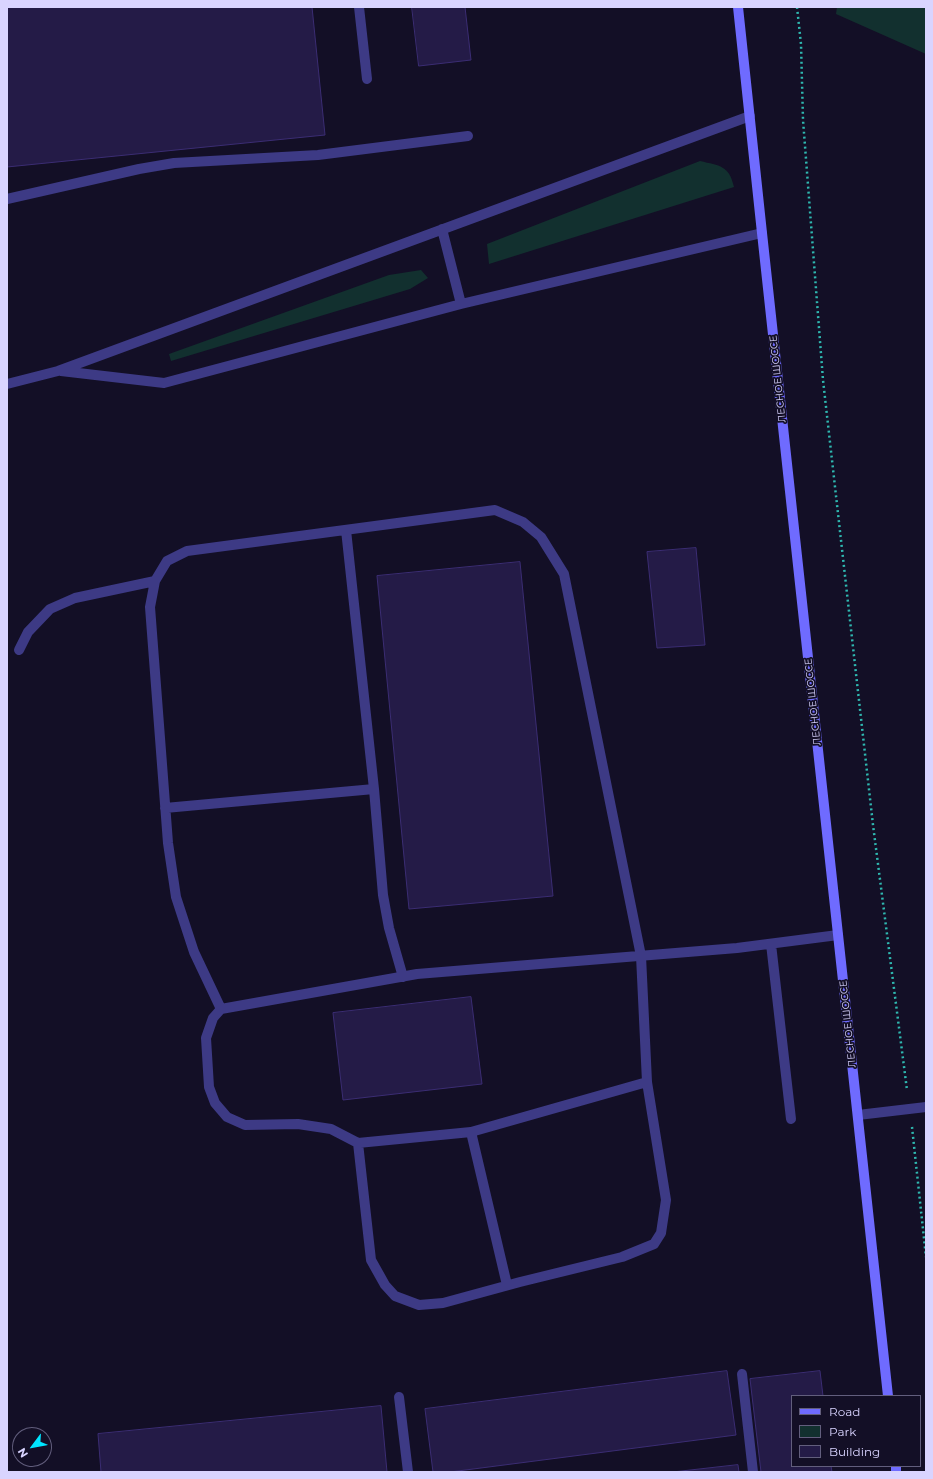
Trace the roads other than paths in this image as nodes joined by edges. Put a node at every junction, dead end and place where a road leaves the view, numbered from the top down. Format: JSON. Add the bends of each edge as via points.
{"nodes":[{"id":1,"x":360,"y":7,"type":"edge"},
{"id":2,"x":738,"y":7,"type":"edge"},
{"id":3,"x":367,"y":79,"type":"dead end"},
{"id":4,"x":750,"y":116,"type":"junction"},
{"id":5,"x":468,"y":136,"type":"dead end"},
{"id":6,"x":7,"y":199,"type":"edge"},
{"id":7,"x":442,"y":229,"type":"junction"},
{"id":8,"x":762,"y":233,"type":"junction"},
{"id":9,"x":461,"y":304,"type":"junction"},
{"id":10,"x":58,"y":371,"type":"junction"},
{"id":11,"x":7,"y":384,"type":"edge"},
{"id":12,"x":346,"y":530,"type":"junction"},
{"id":13,"x":155,"y":581,"type":"junction"},
{"id":14,"x":19,"y":650,"type":"dead end"},
{"id":15,"x":374,"y":789,"type":"junction"},
{"id":16,"x":165,"y":808,"type":"junction"},
{"id":17,"x":838,"y":935,"type":"junction"},
{"id":18,"x":772,"y":944,"type":"junction"},
{"id":19,"x":641,"y":956,"type":"junction"},
{"id":20,"x":403,"y":977,"type":"junction"},
{"id":21,"x":221,"y":1009,"type":"junction"},
{"id":22,"x":647,"y":1082,"type":"junction"},
{"id":23,"x":926,"y":1107,"type":"edge"},
{"id":24,"x":858,"y":1115,"type":"junction"},
{"id":25,"x":791,"y":1118,"type":"dead end"},
{"id":26,"x":471,"y":1132,"type":"junction"},
{"id":27,"x":358,"y":1143,"type":"junction"},
{"id":28,"x":507,"y":1286,"type":"junction"},
{"id":29,"x":742,"y":1374,"type":"dead end"},
{"id":30,"x":888,"y":1395,"type":"edge"},
{"id":31,"x":399,"y":1397,"type":"dead end"},
{"id":32,"x":408,"y":1472,"type":"edge"},
{"id":33,"x":753,"y":1472,"type":"edge"}],
"edges":[{"from":1,"to":3,"type":"lane"},
{"from":2,"to":4,"type":"street","name":"ЛЕСНОЕ ШОССЕ"},
{"from":4,"to":7,"type":"lane"},
{"from":4,"to":8,"type":"street","name":"ЛЕСНОЕ ШОССЕ"},
{"from":5,"to":6,"type":"lane","via":[[318,155],[174,163]]},
{"from":7,"to":9,"type":"lane"},
{"from":7,"to":10,"type":"lane"},
{"from":8,"to":9,"type":"lane"},
{"from":8,"to":17,"type":"street","name":"ЛЕСНОЕ ШОССЕ"},
{"from":9,"to":10,"type":"lane","via":[[164,383]]},
{"from":10,"to":11,"type":"lane"},
{"from":12,"to":13,"type":"lane","via":[[187,551],[167,561]]},
{"from":12,"to":15,"type":"lane"},
{"from":12,"to":19,"type":"lane","via":[[495,510],[523,522],[541,537],[564,574]]},
{"from":13,"to":14,"type":"lane","via":[[75,598],[50,609],[28,632]]},
{"from":13,"to":16,"type":"lane","via":[[150,607]]},
{"from":15,"to":16,"type":"lane"},
{"from":15,"to":20,"type":"lane","via":[[383,895]]},
{"from":16,"to":21,"type":"lane","via":[[176,897],[194,952]]},
{"from":17,"to":18,"type":"lane"},
{"from":17,"to":24,"type":"street","name":"ЛЕСНОЕ ШОССЕ"},
{"from":18,"to":19,"type":"lane"},
{"from":18,"to":25,"type":"lane"},
{"from":19,"to":20,"type":"lane"},
{"from":19,"to":22,"type":"lane"},
{"from":20,"to":21,"type":"lane"},
{"from":21,"to":27,"type":"lane","via":[[213,1018],[206,1038],[208,1080],[215,1103],[227,1118],[246,1125],[298,1124],[331,1129]]},
{"from":22,"to":26,"type":"lane"},
{"from":22,"to":28,"type":"lane","via":[[666,1200],[661,1233],[654,1244],[622,1257]]},
{"from":23,"to":24,"type":"lane"},
{"from":24,"to":30,"type":"street","name":"ЛЕСНОЕ ШОССЕ"},
{"from":26,"to":27,"type":"lane"},
{"from":26,"to":28,"type":"lane"},
{"from":27,"to":28,"type":"lane","via":[[372,1260],[385,1285],[395,1296],[419,1304],[443,1303]]},
{"from":29,"to":33,"type":"lane"},
{"from":31,"to":32,"type":"lane"}]}
